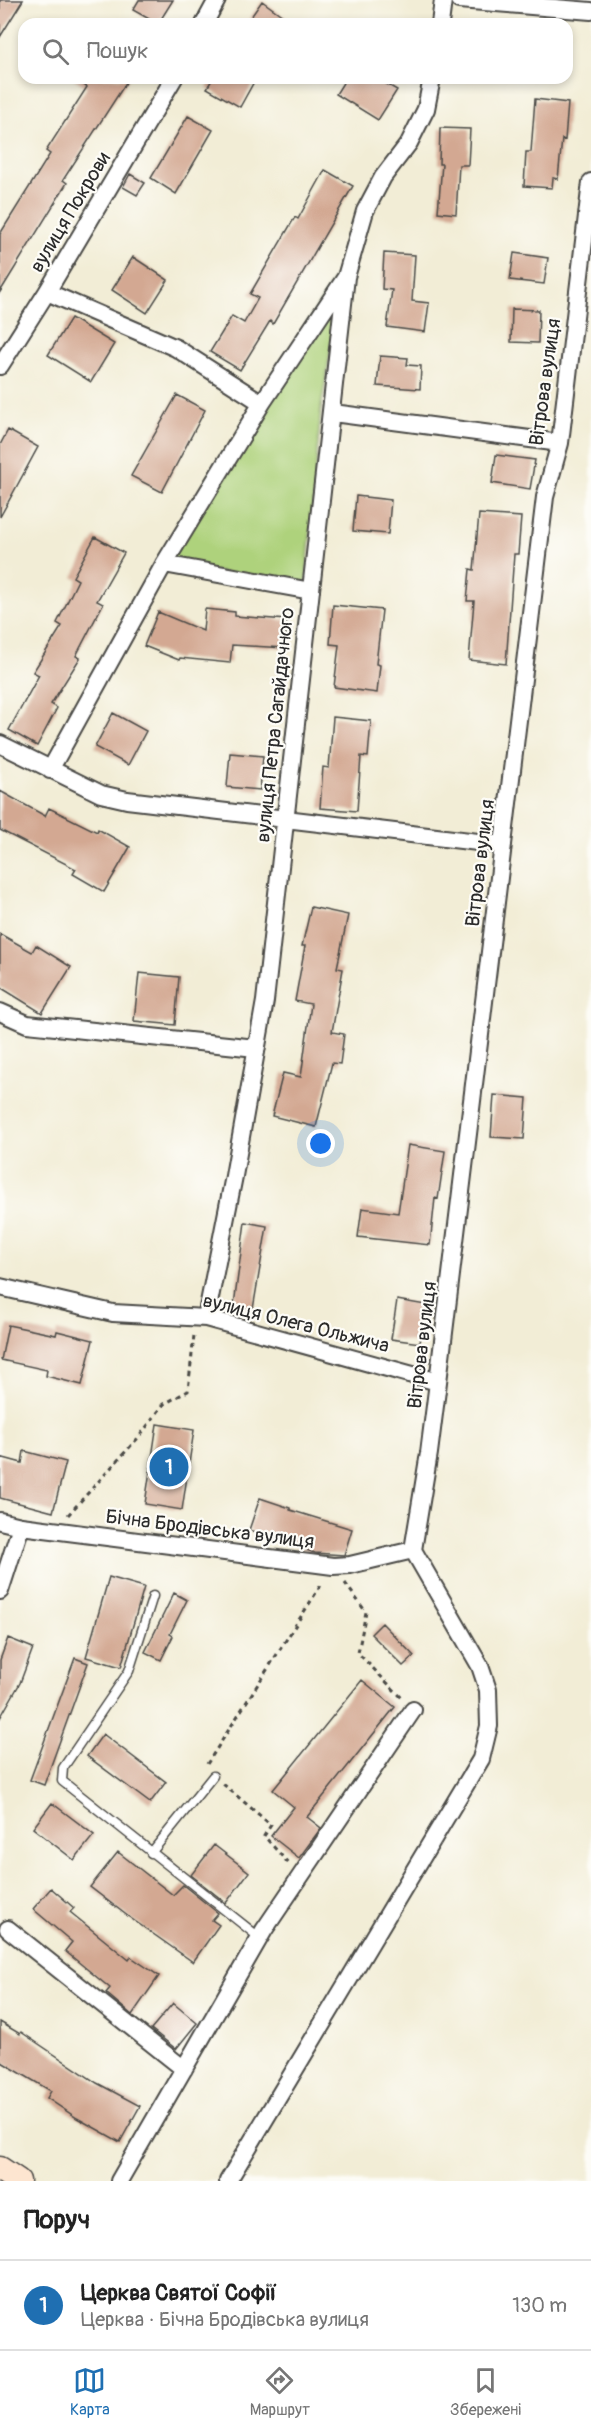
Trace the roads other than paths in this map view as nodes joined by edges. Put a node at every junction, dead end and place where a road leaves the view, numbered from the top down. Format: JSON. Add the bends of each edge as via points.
{"nodes":[{"id":1,"x":217,"y":0,"type":"edge"},
{"id":2,"x":443,"y":0,"type":"edge"},
{"id":3,"x":459,"y":0,"type":"edge"},
{"id":4,"x":591,"y":10,"type":"edge"},
{"id":5,"x":207,"y":18,"type":"edge"},
{"id":6,"x":441,"y":18,"type":"edge"},
{"id":7,"x":170,"y":84,"type":"edge"},
{"id":8,"x":431,"y":84,"type":"edge"},
{"id":9,"x":591,"y":182,"type":"edge"},
{"id":10,"x":346,"y":277,"type":"junction"},
{"id":11,"x":47,"y":292,"type":"junction"},
{"id":12,"x":0,"y":366,"type":"edge"},
{"id":13,"x":262,"y":403,"type":"junction"},
{"id":14,"x":333,"y":413,"type":"junction"},
{"id":15,"x":560,"y":443,"type":"junction"},
{"id":16,"x":164,"y":564,"type":"junction"},
{"id":17,"x":311,"y":591,"type":"junction"},
{"id":18,"x":0,"y":744,"type":"edge"},
{"id":19,"x":50,"y":770,"type":"junction"},
{"id":20,"x":286,"y":819,"type":"junction"},
{"id":21,"x":503,"y":845,"type":"junction"},
{"id":22,"x":0,"y":1012,"type":"edge"},
{"id":23,"x":256,"y":1048,"type":"junction"},
{"id":24,"x":0,"y":1287,"type":"edge"},
{"id":25,"x":201,"y":1318,"type":"junction"},
{"id":26,"x":438,"y":1382,"type":"junction"},
{"id":27,"x":0,"y":1521,"type":"edge"},
{"id":28,"x":21,"y":1526,"type":"junction"},
{"id":29,"x":413,"y":1550,"type":"junction"},
{"id":30,"x":0,"y":1591,"type":"edge"},
{"id":31,"x":153,"y":1596,"type":"dead end"},
{"id":32,"x":413,"y":1710,"type":"road end"},
{"id":33,"x":213,"y":1776,"type":"road end"},
{"id":34,"x":151,"y":1853,"type":"junction"},
{"id":35,"x":8,"y":1929,"type":"dead end"},
{"id":36,"x":260,"y":1938,"type":"junction"},
{"id":37,"x":184,"y":2069,"type":"junction"},
{"id":38,"x":0,"y":2169,"type":"edge"},
{"id":39,"x":18,"y":2181,"type":"edge"},
{"id":40,"x":119,"y":2181,"type":"edge"},
{"id":41,"x":228,"y":2181,"type":"edge"}],
"edges":[{"from":1,"to":5,"type":"street"},
{"from":2,"to":6,"type":"street"},
{"from":3,"to":4,"type":"street"},
{"from":7,"to":11,"type":"street","name":"вулиця Покрови"},
{"from":8,"to":10,"type":"street","via":[[426,109],[409,143],[383,177],[365,211]]},
{"from":9,"to":15,"type":"street","name":"Вітрова вулиця"},
{"from":10,"to":13,"type":"street"},
{"from":10,"to":14,"type":"street","name":"вулиця Петра Сагайдачного"},
{"from":11,"to":12,"type":"street","name":"вулиця Покрови"},
{"from":11,"to":13,"type":"street","via":[[176,348]]},
{"from":13,"to":16,"type":"street"},
{"from":14,"to":15,"type":"street"},
{"from":14,"to":17,"type":"street","name":"вулиця Петра Сагайдачного"},
{"from":15,"to":21,"type":"street","name":"Вітрова вулиця","via":[[545,497]]},
{"from":16,"to":17,"type":"street"},
{"from":16,"to":19,"type":"street"},
{"from":17,"to":20,"type":"street","name":"вулиця Петра Сагайдачного"},
{"from":18,"to":19,"type":"street"},
{"from":19,"to":20,"type":"street","via":[[101,794],[127,800]]},
{"from":20,"to":21,"type":"street"},
{"from":20,"to":23,"type":"street","name":"вулиця Петра Сагайдачного"},
{"from":21,"to":26,"type":"street","name":"Вітрова вулиця"},
{"from":22,"to":23,"type":"street","via":[[27,1024]]},
{"from":23,"to":25,"type":"street","name":"вулиця Петра Сагайдачного","via":[[234,1176]]},
{"from":24,"to":25,"type":"street","name":"вулиця Олега Ольжича","via":[[113,1313]]},
{"from":25,"to":26,"type":"street","name":"вулиця Олега Ольжича"},
{"from":26,"to":29,"type":"street","name":"Вітрова вулиця"},
{"from":27,"to":28,"type":"street","name":"Бічна Бродівська вулиця"},
{"from":28,"to":29,"type":"street","name":"Бічна Бродівська вулиця","via":[[333,1566]]},
{"from":28,"to":30,"type":"street"},
{"from":29,"to":41,"type":"street","via":[[480,1666],[488,1690],[489,1726],[481,1759]]},
{"from":31,"to":34,"type":"lane","via":[[129,1671],[61,1774],[66,1786]]},
{"from":32,"to":36,"type":"street"},
{"from":33,"to":34,"type":"lane"},
{"from":34,"to":36,"type":"lane"},
{"from":35,"to":37,"type":"street"},
{"from":36,"to":37,"type":"street"},
{"from":37,"to":40,"type":"street"},
{"from":38,"to":39,"type":"street"}]}
